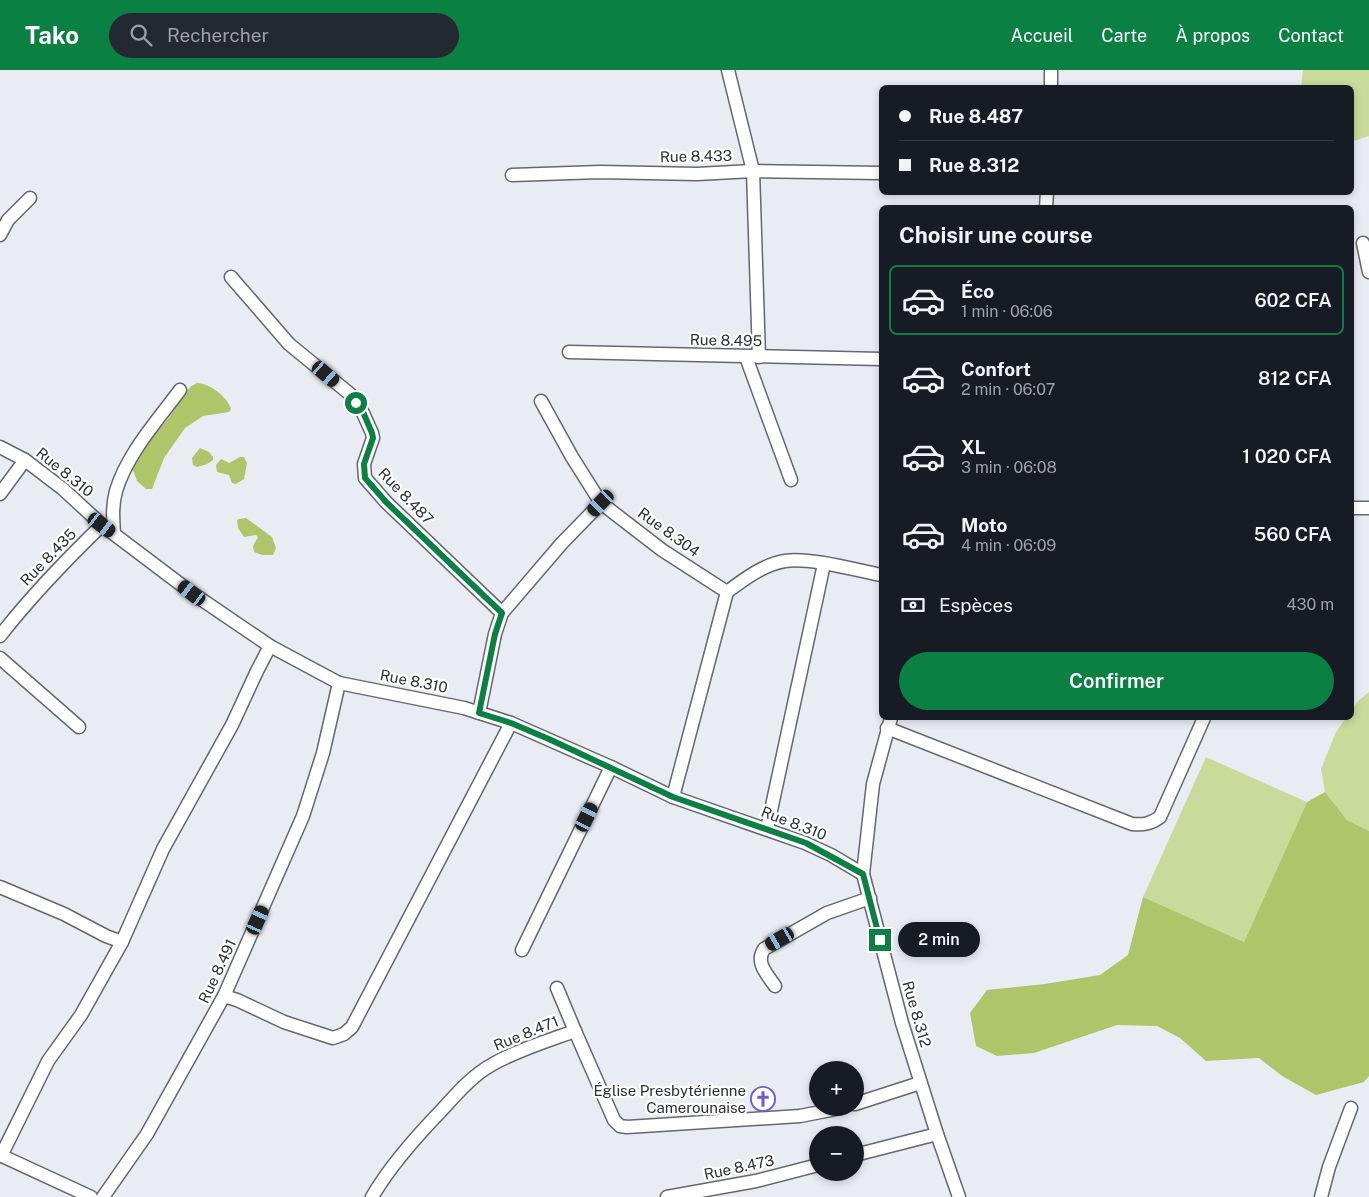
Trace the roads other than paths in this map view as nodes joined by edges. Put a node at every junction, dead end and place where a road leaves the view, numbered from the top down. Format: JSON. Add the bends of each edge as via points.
{"nodes":[{"id":1,"x":728,"y":70,"type":"edge"},
{"id":2,"x":1051,"y":70,"type":"edge"},
{"id":3,"x":1050,"y":85,"type":"edge"},
{"id":4,"x":753,"y":171,"type":"junction"},
{"id":5,"x":879,"y":173,"type":"edge"},
{"id":6,"x":512,"y":175,"type":"dead end"},
{"id":7,"x":30,"y":198,"type":"dead end"},
{"id":8,"x":0,"y":234,"type":"edge"},
{"id":9,"x":1363,"y":243,"type":"dead end"},
{"id":10,"x":1369,"y":272,"type":"edge"},
{"id":11,"x":231,"y":277,"type":"dead end"},
{"id":12,"x":569,"y":352,"type":"dead end"},
{"id":13,"x":746,"y":357,"type":"junction"},
{"id":14,"x":760,"y":357,"type":"junction"},
{"id":15,"x":879,"y":359,"type":"edge"},
{"id":16,"x":180,"y":390,"type":"dead end"},
{"id":17,"x":541,"y":401,"type":"dead end"},
{"id":18,"x":0,"y":447,"type":"edge"},
{"id":19,"x":25,"y":460,"type":"junction"},
{"id":20,"x":791,"y":480,"type":"dead end"},
{"id":21,"x":0,"y":494,"type":"edge"},
{"id":22,"x":601,"y":503,"type":"junction"},
{"id":23,"x":1354,"y":508,"type":"edge"},
{"id":24,"x":1369,"y":508,"type":"edge"},
{"id":25,"x":102,"y":525,"type":"junction"},
{"id":26,"x":114,"y":533,"type":"junction"},
{"id":27,"x":824,"y":564,"type":"junction"},
{"id":28,"x":879,"y":575,"type":"edge"},
{"id":29,"x":727,"y":592,"type":"junction"},
{"id":30,"x":502,"y":613,"type":"junction"},
{"id":31,"x":0,"y":636,"type":"edge"},
{"id":32,"x":270,"y":646,"type":"junction"},
{"id":33,"x":0,"y":658,"type":"edge"},
{"id":34,"x":339,"y":683,"type":"junction"},
{"id":35,"x":479,"y":713,"type":"junction"},
{"id":36,"x":1203,"y":720,"type":"edge"},
{"id":37,"x":511,"y":723,"type":"junction"},
{"id":38,"x":889,"y":723,"type":"edge"},
{"id":39,"x":79,"y":727,"type":"dead end"},
{"id":40,"x":611,"y":767,"type":"junction"},
{"id":41,"x":673,"y":797,"type":"junction"},
{"id":42,"x":767,"y":829,"type":"junction"},
{"id":43,"x":863,"y":874,"type":"junction"},
{"id":44,"x":1,"y":891,"type":"edge"},
{"id":45,"x":870,"y":898,"type":"junction"},
{"id":46,"x":122,"y":942,"type":"junction"},
{"id":47,"x":522,"y":950,"type":"dead end"},
{"id":48,"x":775,"y":986,"type":"dead end"},
{"id":49,"x":557,"y":988,"type":"dead end"},
{"id":50,"x":224,"y":996,"type":"junction"},
{"id":51,"x":575,"y":1031,"type":"junction"},
{"id":52,"x":920,"y":1083,"type":"junction"},
{"id":53,"x":864,"y":1101,"type":"edge"},
{"id":54,"x":1351,"y":1108,"type":"dead end"},
{"id":55,"x":809,"y":1114,"type":"edge"},
{"id":56,"x":936,"y":1134,"type":"junction"},
{"id":57,"x":864,"y":1153,"type":"edge"},
{"id":58,"x":0,"y":1156,"type":"edge"},
{"id":59,"x":809,"y":1167,"type":"edge"},
{"id":60,"x":91,"y":1197,"type":"edge"},
{"id":61,"x":103,"y":1197,"type":"edge"},
{"id":62,"x":372,"y":1197,"type":"edge"},
{"id":63,"x":667,"y":1197,"type":"edge"},
{"id":64,"x":959,"y":1197,"type":"edge"},
{"id":65,"x":1321,"y":1197,"type":"edge"}],
"edges":[{"from":1,"to":4,"type":"street"},
{"from":2,"to":3,"type":"street"},
{"from":4,"to":5,"type":"street","name":"Rue 8.433"},
{"from":4,"to":6,"type":"street","name":"Rue 8.433"},
{"from":4,"to":14,"type":"street"},
{"from":7,"to":8,"type":"street","via":[[8,220]]},
{"from":9,"to":10,"type":"street"},
{"from":11,"to":30,"type":"street","name":"Rue 8.487","via":[[289,344],[350,394],[363,412],[373,438],[364,464],[365,478]]},
{"from":12,"to":13,"type":"street","name":"Rue 8.495"},
{"from":13,"to":14,"type":"street","name":"Rue 8.495"},
{"from":13,"to":20,"type":"street"},
{"from":14,"to":15,"type":"street","name":"Rue 8.495"},
{"from":16,"to":26,"type":"street","via":[[123,470],[113,509]]},
{"from":17,"to":22,"type":"street"},
{"from":18,"to":19,"type":"street","name":"Rue 8.310"},
{"from":19,"to":21,"type":"street"},
{"from":19,"to":25,"type":"street","name":"Rue 8.310"},
{"from":22,"to":29,"type":"street","name":"Rue 8.304","via":[[662,550]]},
{"from":22,"to":30,"type":"street"},
{"from":23,"to":24,"type":"street"},
{"from":25,"to":26,"type":"street","name":"Rue 8.310"},
{"from":25,"to":31,"type":"street","name":"Rue 8.435","via":[[56,570]]},
{"from":26,"to":32,"type":"street","name":"Rue 8.310","via":[[192,593]]},
{"from":27,"to":28,"type":"street"},
{"from":27,"to":29,"type":"street","via":[[784,561],[765,568]]},
{"from":27,"to":42,"type":"street"},
{"from":29,"to":41,"type":"street"},
{"from":30,"to":35,"type":"street"},
{"from":32,"to":34,"type":"street","name":"Rue 8.310"},
{"from":32,"to":46,"type":"street","via":[[232,725],[164,849]]},
{"from":33,"to":39,"type":"street"},
{"from":34,"to":35,"type":"street","name":"Rue 8.310"},
{"from":34,"to":50,"type":"street","name":"Rue 8.491","via":[[323,753],[303,816]]},
{"from":35,"to":37,"type":"street","name":"Rue 8.310"},
{"from":36,"to":38,"type":"street","via":[[1160,817],[1144,825],[1132,824]]},
{"from":37,"to":40,"type":"street","name":"Rue 8.310"},
{"from":37,"to":50,"type":"street","via":[[352,1027],[333,1038],[284,1022]]},
{"from":38,"to":43,"type":"street","name":"Rue 8.312","via":[[873,784]]},
{"from":40,"to":41,"type":"street","name":"Rue 8.310"},
{"from":40,"to":47,"type":"street"},
{"from":41,"to":42,"type":"street","name":"Rue 8.310"},
{"from":42,"to":43,"type":"street","name":"Rue 8.310","via":[[806,843]]},
{"from":43,"to":45,"type":"street","name":"Rue 8.312"},
{"from":44,"to":46,"type":"street","via":[[64,914]]},
{"from":45,"to":48,"type":"street","via":[[820,917],[764,949],[761,964]]},
{"from":45,"to":52,"type":"street","name":"Rue 8.312"},
{"from":46,"to":58,"type":"street","via":[[81,1015],[48,1062]]},
{"from":49,"to":51,"type":"street"},
{"from":50,"to":61,"type":"street","name":"Rue 8.491","via":[[147,1134]]},
{"from":51,"to":55,"type":"street","name":"Rue 8.471","via":[[610,1112],[620,1126]]},
{"from":51,"to":62,"type":"street","name":"Rue 8.471","via":[[492,1064],[467,1083],[403,1153]]},
{"from":52,"to":53,"type":"street"},
{"from":52,"to":56,"type":"street","name":"Rue 8.312"},
{"from":54,"to":65,"type":"street"},
{"from":56,"to":57,"type":"street"},
{"from":56,"to":64,"type":"street","name":"Rue 8.312"},
{"from":58,"to":60,"type":"street"},
{"from":59,"to":63,"type":"street","name":"Rue 8.473","via":[[756,1181]]}]}
